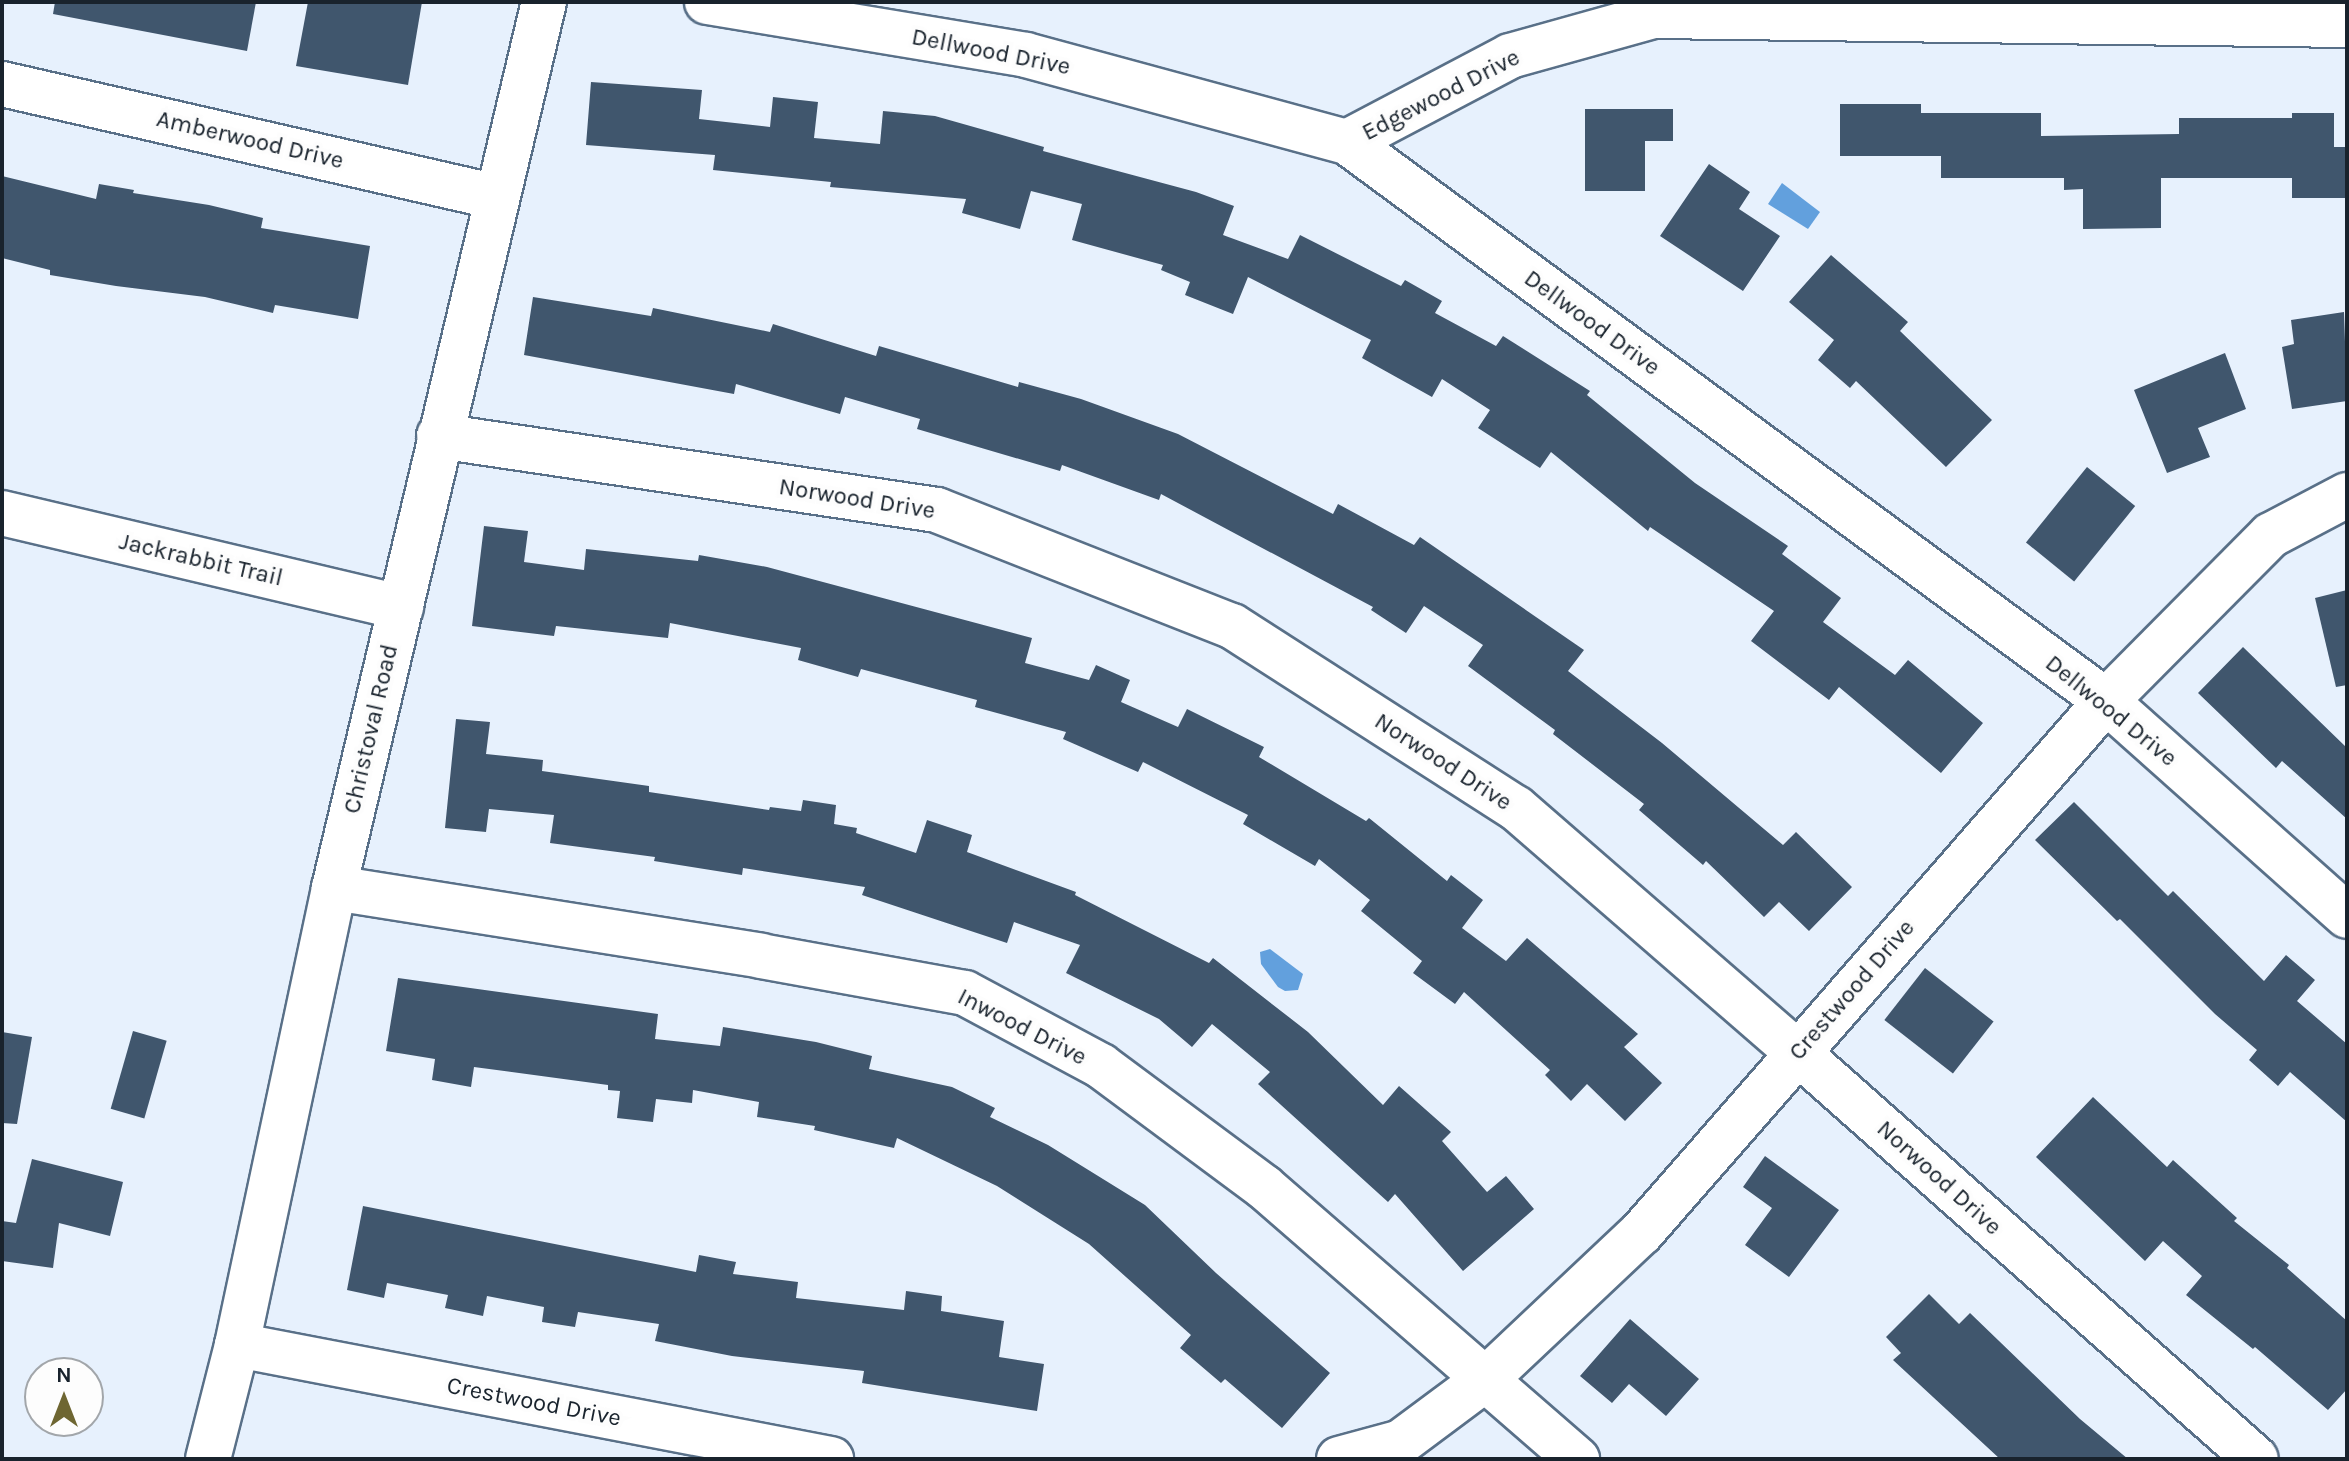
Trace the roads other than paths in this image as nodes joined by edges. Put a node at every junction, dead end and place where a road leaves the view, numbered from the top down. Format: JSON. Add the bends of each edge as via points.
{"nodes":[{"id":1,"x":544,"y":2,"type":"edge"},
{"id":2,"x":707,"y":2,"type":"edge"},
{"id":3,"x":2347,"y":25,"type":"edge"},
{"id":4,"x":2,"y":84,"type":"edge"},
{"id":5,"x":1347,"y":142,"type":"junction"},
{"id":6,"x":497,"y":197,"type":"junction"},
{"id":7,"x":439,"y":436,"type":"junction"},
{"id":8,"x":2347,"y":495,"type":"edge"},
{"id":9,"x":2,"y":513,"type":"edge"},
{"id":10,"x":401,"y":607,"type":"junction"},
{"id":11,"x":2106,"y":701,"type":"junction"},
{"id":12,"x":334,"y":888,"type":"junction"},
{"id":13,"x":2347,"y":916,"type":"edge"},
{"id":14,"x":1797,"y":1052,"type":"junction"},
{"id":15,"x":237,"y":1345,"type":"junction"},
{"id":16,"x":1487,"y":1378,"type":"junction"},
{"id":17,"x":208,"y":1459,"type":"edge"},
{"id":18,"x":831,"y":1459,"type":"edge"},
{"id":19,"x":1339,"y":1459,"type":"edge"},
{"id":20,"x":1577,"y":1459,"type":"edge"},
{"id":21,"x":2256,"y":1459,"type":"edge"}],
"edges":[{"from":1,"to":6,"type":"street","name":"Christoval Road"},
{"from":2,"to":5,"type":"street","name":"Dellwood Drive","via":[[1026,55]]},
{"from":3,"to":5,"type":"street","name":"Edgewood Drive","via":[[1653,16],[1510,56]]},
{"from":4,"to":6,"type":"street","name":"Amberwood Drive"},
{"from":5,"to":11,"type":"street","name":"Dellwood Drive"},
{"from":6,"to":7,"type":"street","name":"Christoval Road"},
{"from":7,"to":10,"type":"street","name":"Christoval Road"},
{"from":7,"to":14,"type":"street","name":"Norwood Drive","via":[[937,510],[1232,626],[1516,808]]},
{"from":8,"to":11,"type":"street","name":"Crestwood Drive","via":[[2271,535]]},
{"from":9,"to":10,"type":"street","name":"Jackrabbit Trail"},
{"from":10,"to":12,"type":"street","name":"Christoval Road"},
{"from":11,"to":13,"type":"street","name":"Dellwood Drive"},
{"from":11,"to":14,"type":"street","name":"Crestwood Drive"},
{"from":12,"to":15,"type":"street","name":"Christoval Road"},
{"from":12,"to":16,"type":"street","name":"Inwood Drive","via":[[965,993],[1101,1066],[1264,1187]]},
{"from":14,"to":16,"type":"street","name":"Crestwood Drive","via":[[1641,1233]]},
{"from":14,"to":21,"type":"street","name":"Norwood Drive"},
{"from":15,"to":17,"type":"street","name":"Christoval Road"},
{"from":15,"to":18,"type":"street","name":"Crestwood Drive"},
{"from":16,"to":19,"type":"street","name":"Crestwood Drive","via":[[1401,1442]]},
{"from":16,"to":20,"type":"street","name":"Inwood Drive"}]}
